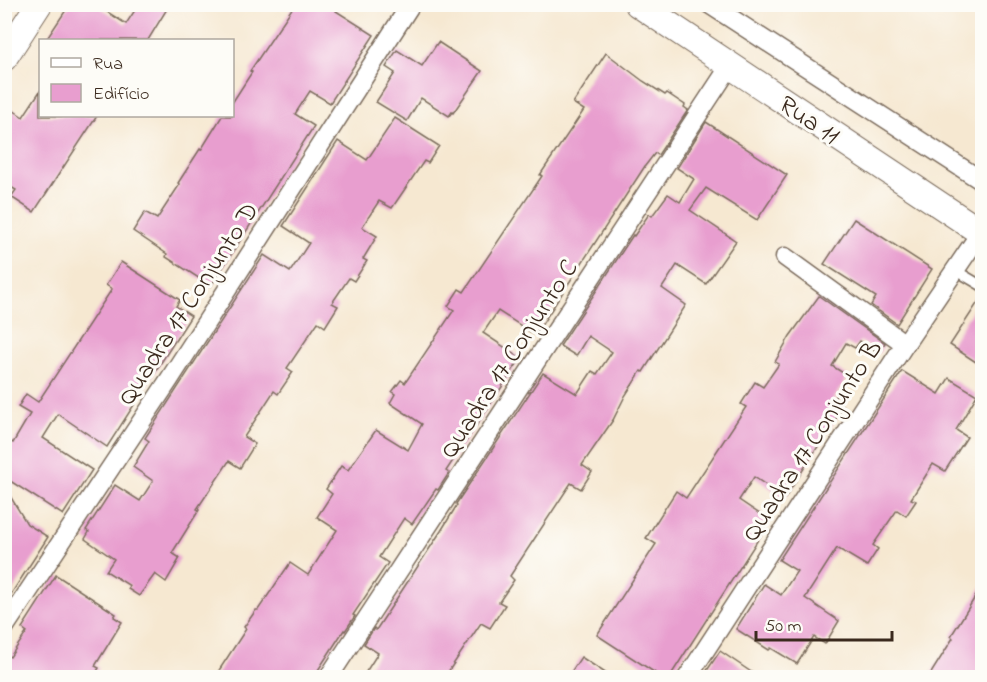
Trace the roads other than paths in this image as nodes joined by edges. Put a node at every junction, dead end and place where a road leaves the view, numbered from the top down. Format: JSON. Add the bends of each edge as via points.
{"nodes":[{"id":1,"x":39,"y":4,"type":"edge"},
{"id":2,"x":411,"y":4,"type":"edge"},
{"id":3,"x":638,"y":4,"type":"edge"},
{"id":4,"x":709,"y":4,"type":"edge"},
{"id":5,"x":4,"y":58,"type":"edge"},
{"id":6,"x":730,"y":66,"type":"junction"},
{"id":7,"x":982,"y":181,"type":"edge"},
{"id":8,"x":982,"y":233,"type":"edge"},
{"id":9,"x":785,"y":257,"type":"dead end"},
{"id":10,"x":955,"y":270,"type":"junction"},
{"id":11,"x":982,"y":286,"type":"edge"},
{"id":12,"x":905,"y":344,"type":"junction"},
{"id":13,"x":4,"y":628,"type":"edge"},
{"id":14,"x":328,"y":678,"type":"edge"},
{"id":15,"x":687,"y":678,"type":"edge"}],
"edges":[{"from":1,"to":5,"type":"street"},
{"from":2,"to":13,"type":"street","name":"Quadra 17 Conjunto D"},
{"from":3,"to":6,"type":"street","name":"Rua 11"},
{"from":4,"to":7,"type":"street"},
{"from":6,"to":8,"type":"street","name":"Rua 11"},
{"from":6,"to":14,"type":"street","name":"Quadra 17 Conjunto C"},
{"from":8,"to":10,"type":"street","name":"Quadra 17 Conjunto B"},
{"from":9,"to":12,"type":"street"},
{"from":10,"to":11,"type":"lane"},
{"from":10,"to":12,"type":"street","name":"Quadra 17 Conjunto B"},
{"from":12,"to":15,"type":"street","name":"Quadra 17 Conjunto B"}]}
